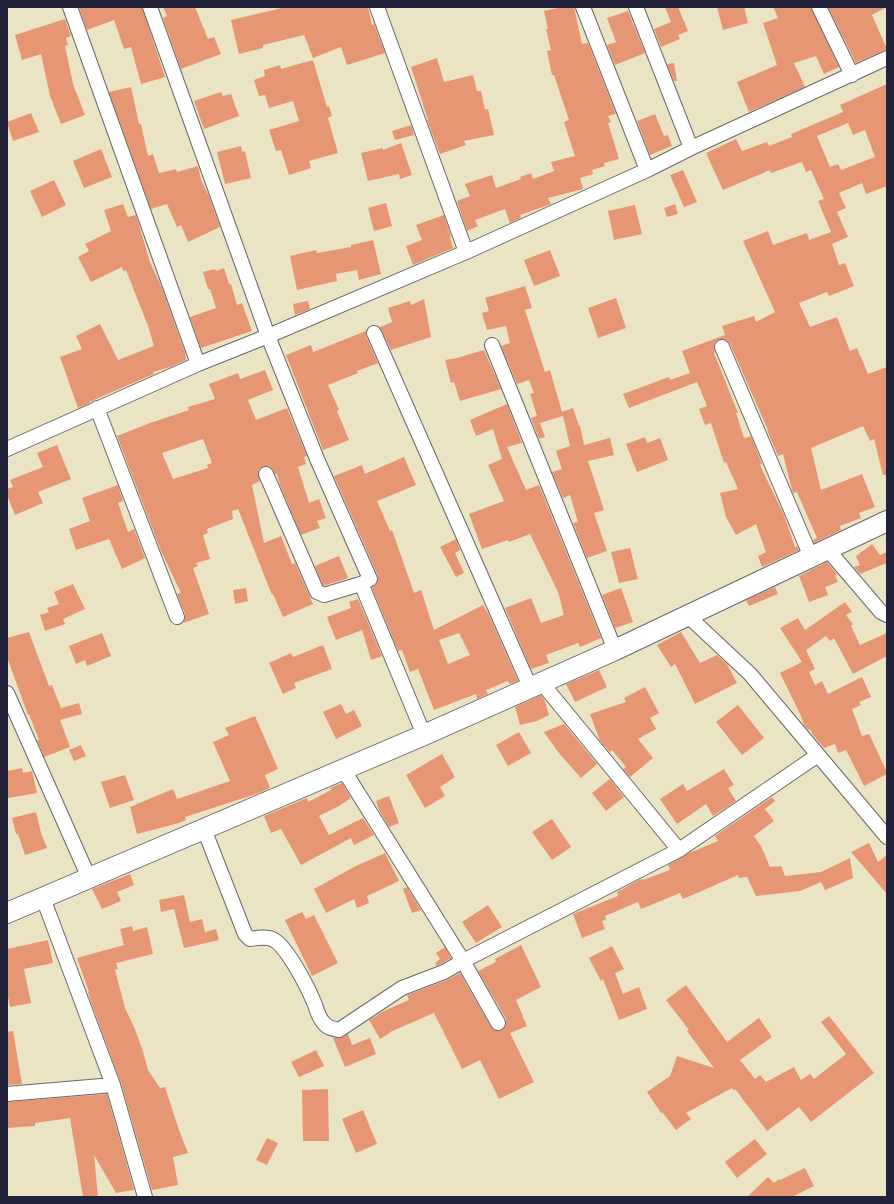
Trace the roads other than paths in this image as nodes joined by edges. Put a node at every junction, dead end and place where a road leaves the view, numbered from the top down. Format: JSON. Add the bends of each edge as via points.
{"nodes":[{"id":1,"x":70,"y":7,"type":"edge"},
{"id":2,"x":150,"y":7,"type":"edge"},
{"id":3,"x":378,"y":7,"type":"edge"},
{"id":4,"x":583,"y":7,"type":"edge"},
{"id":5,"x":636,"y":7,"type":"edge"},
{"id":6,"x":819,"y":7,"type":"edge"},
{"id":7,"x":887,"y":58,"type":"edge"},
{"id":8,"x":852,"y":75,"type":"junction"},
{"id":9,"x":691,"y":148,"type":"junction"},
{"id":10,"x":647,"y":170,"type":"junction"},
{"id":11,"x":466,"y":252,"type":"junction"},
{"id":12,"x":374,"y":333,"type":"dead end"},
{"id":13,"x":268,"y":336,"type":"junction"},
{"id":14,"x":492,"y":345,"type":"dead end"},
{"id":15,"x":722,"y":347,"type":"dead end"},
{"id":16,"x":198,"y":364,"type":"junction"},
{"id":17,"x":97,"y":408,"type":"junction"},
{"id":18,"x":7,"y":449,"type":"edge"},
{"id":19,"x":266,"y":474,"type":"dead end"},
{"id":20,"x":887,"y":521,"type":"edge"},
{"id":21,"x":820,"y":553,"type":"junction"},
{"id":22,"x":361,"y":584,"type":"junction"},
{"id":23,"x":887,"y":615,"type":"edge"},
{"id":24,"x":688,"y":616,"type":"junction"},
{"id":25,"x":177,"y":617,"type":"dead end"},
{"id":26,"x":615,"y":650,"type":"junction"},
{"id":27,"x":535,"y":685,"type":"junction"},
{"id":28,"x":7,"y":693,"type":"edge"},
{"id":29,"x":424,"y":735,"type":"junction"},
{"id":30,"x":818,"y":755,"type":"junction"},
{"id":31,"x":343,"y":769,"type":"junction"},
{"id":32,"x":204,"y":828,"type":"junction"},
{"id":33,"x":887,"y":837,"type":"edge"},
{"id":34,"x":679,"y":850,"type":"junction"},
{"id":35,"x":89,"y":878,"type":"junction"},
{"id":36,"x":42,"y":898,"type":"junction"},
{"id":37,"x":7,"y":913,"type":"edge"},
{"id":38,"x":464,"y":961,"type":"junction"},
{"id":39,"x":498,"y":1023,"type":"dead end"},
{"id":40,"x":113,"y":1085,"type":"junction"},
{"id":41,"x":7,"y":1094,"type":"edge"},
{"id":42,"x":145,"y":1197,"type":"edge"}],
"edges":[{"from":1,"to":16,"type":"street"},
{"from":2,"to":13,"type":"street"},
{"from":3,"to":11,"type":"street"},
{"from":4,"to":10,"type":"street"},
{"from":5,"to":9,"type":"street"},
{"from":6,"to":8,"type":"street"},
{"from":7,"to":8,"type":"street"},
{"from":8,"to":9,"type":"street"},
{"from":9,"to":10,"type":"street"},
{"from":10,"to":11,"type":"street"},
{"from":11,"to":13,"type":"street"},
{"from":12,"to":27,"type":"street"},
{"from":13,"to":16,"type":"street"},
{"from":13,"to":22,"type":"street","via":[[317,460],[370,579]]},
{"from":14,"to":26,"type":"street"},
{"from":15,"to":21,"type":"street"},
{"from":16,"to":17,"type":"street"},
{"from":17,"to":18,"type":"street"},
{"from":17,"to":25,"type":"street"},
{"from":19,"to":22,"type":"street","via":[[317,592],[324,595]]},
{"from":20,"to":21,"type":"street"},
{"from":21,"to":23,"type":"street"},
{"from":21,"to":24,"type":"street"},
{"from":22,"to":29,"type":"street"},
{"from":24,"to":26,"type":"street"},
{"from":24,"to":30,"type":"street","via":[[750,674]]},
{"from":26,"to":27,"type":"street"},
{"from":27,"to":29,"type":"street"},
{"from":27,"to":34,"type":"street"},
{"from":28,"to":35,"type":"street"},
{"from":29,"to":31,"type":"street"},
{"from":30,"to":33,"type":"street"},
{"from":30,"to":34,"type":"street"},
{"from":31,"to":32,"type":"street"},
{"from":31,"to":38,"type":"street"},
{"from":32,"to":35,"type":"street"},
{"from":32,"to":38,"type":"street","via":[[245,934],[250,939],[263,937],[274,940],[282,948],[311,995],[323,1022],[332,1029],[339,1030],[402,988],[444,972]]},
{"from":34,"to":38,"type":"street"},
{"from":35,"to":36,"type":"street"},
{"from":36,"to":37,"type":"street"},
{"from":36,"to":40,"type":"street"},
{"from":38,"to":39,"type":"street"},
{"from":40,"to":41,"type":"street"},
{"from":40,"to":42,"type":"street"}]}
